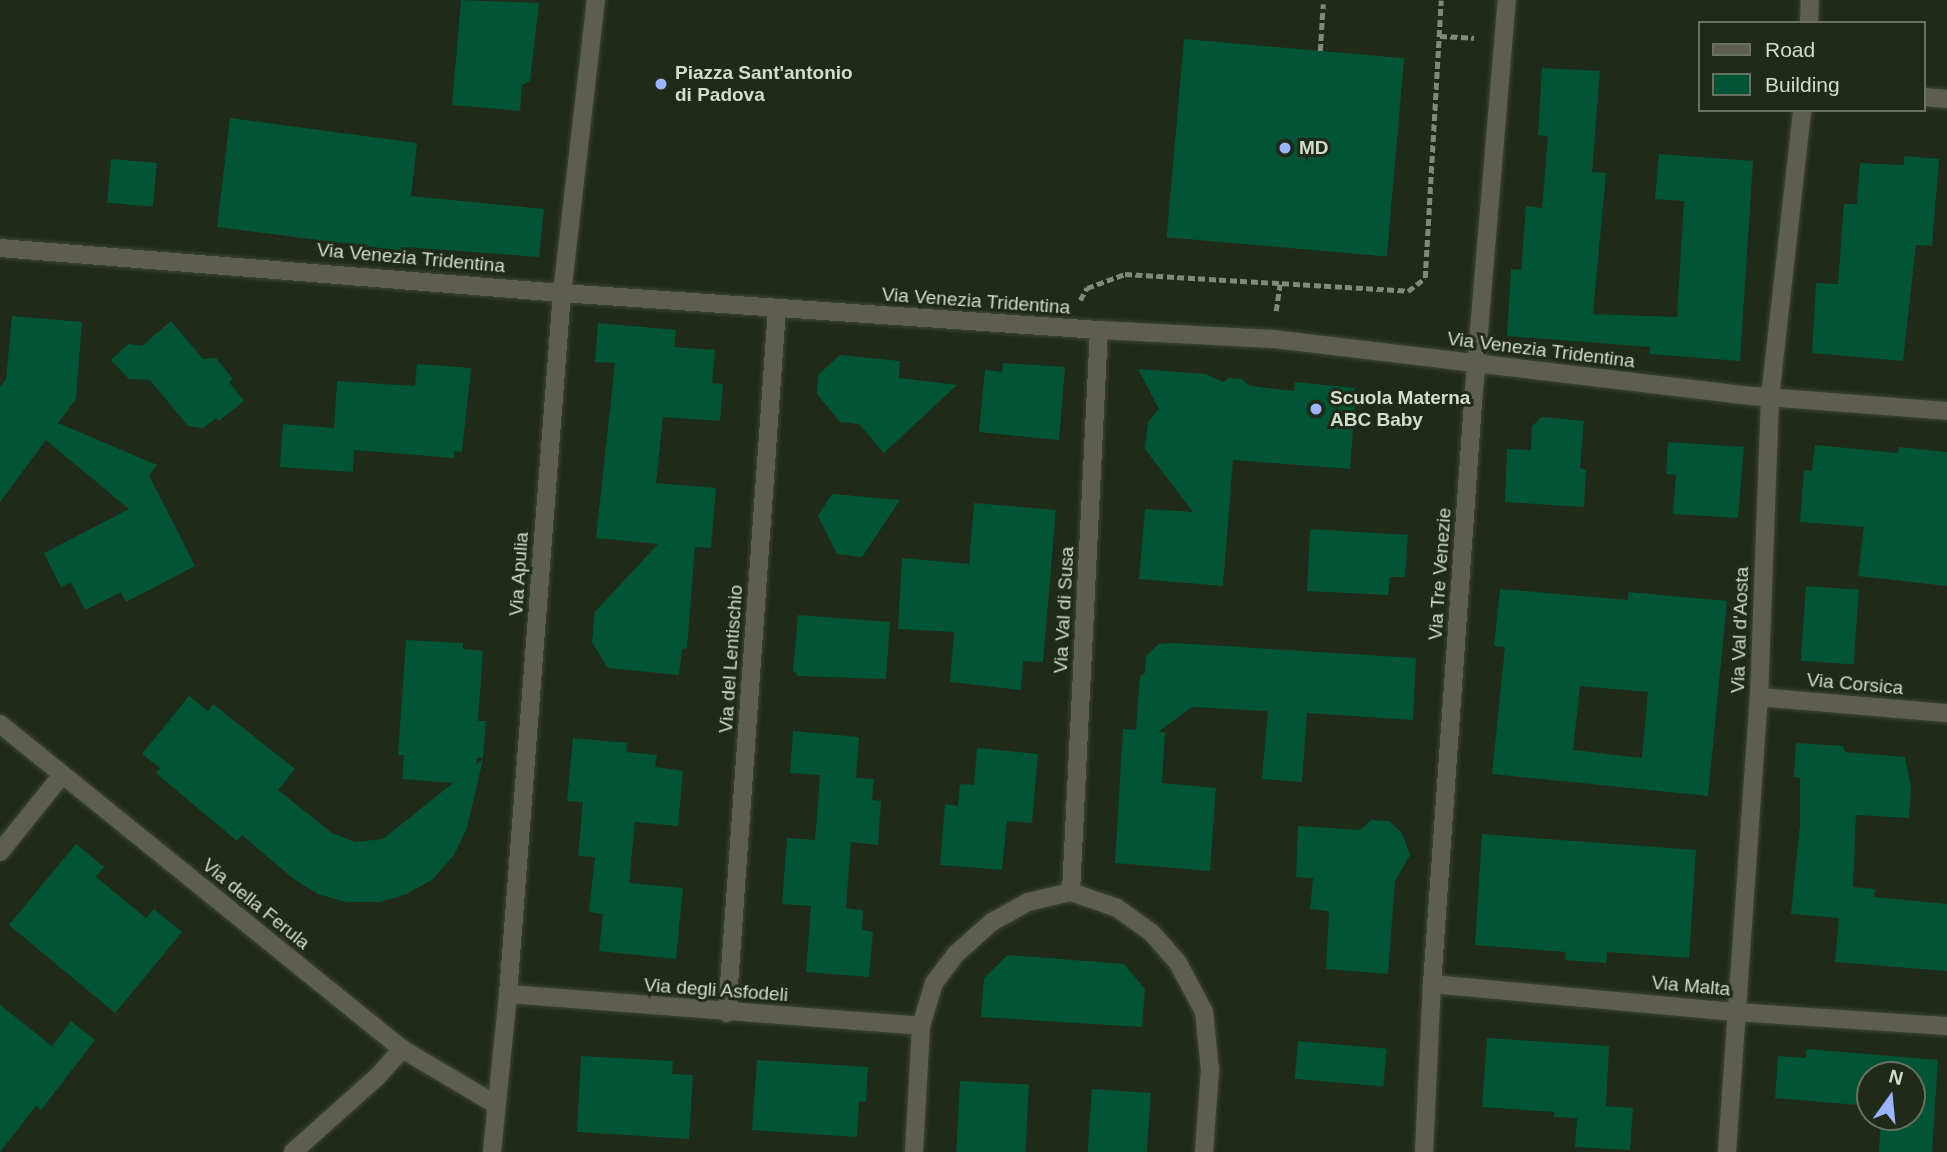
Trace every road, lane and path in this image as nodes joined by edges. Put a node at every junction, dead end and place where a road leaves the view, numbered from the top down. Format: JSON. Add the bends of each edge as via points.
{"nodes":[{"id":1,"x":596,"y":0,"type":"edge"},
{"id":2,"x":1441,"y":0,"type":"edge"},
{"id":3,"x":1507,"y":0,"type":"edge"},
{"id":4,"x":1810,"y":0,"type":"edge"},
{"id":5,"x":1323,"y":4,"type":"dead end"},
{"id":6,"x":1808,"y":21,"type":"edge"},
{"id":7,"x":1320,"y":51,"type":"dead end"},
{"id":8,"x":1926,"y":97,"type":"edge"},
{"id":9,"x":1947,"y":99,"type":"edge"},
{"id":10,"x":1802,"y":112,"type":"edge"},
{"id":11,"x":0,"y":248,"type":"edge"},
{"id":12,"x":562,"y":293,"type":"junction"},
{"id":13,"x":777,"y":308,"type":"junction"},
{"id":14,"x":1063,"y":328,"type":"junction"},
{"id":15,"x":1099,"y":330,"type":"junction"},
{"id":16,"x":1476,"y":363,"type":"junction"},
{"id":17,"x":1770,"y":397,"type":"junction"},
{"id":18,"x":1947,"y":411,"type":"edge"},
{"id":19,"x":1759,"y":697,"type":"junction"},
{"id":20,"x":1947,"y":713,"type":"edge"},
{"id":21,"x":0,"y":724,"type":"edge"},
{"id":22,"x":62,"y":775,"type":"junction"},
{"id":23,"x":0,"y":852,"type":"edge"},
{"id":24,"x":1071,"y":891,"type":"junction"},
{"id":25,"x":1432,"y":984,"type":"junction"},
{"id":26,"x":508,"y":994,"type":"junction"},
{"id":27,"x":1735,"y":1012,"type":"junction"},
{"id":28,"x":727,"y":1013,"type":"junction"},
{"id":29,"x":1947,"y":1026,"type":"edge"},
{"id":30,"x":921,"y":1027,"type":"junction"},
{"id":31,"x":402,"y":1049,"type":"junction"},
{"id":32,"x":495,"y":1104,"type":"junction"},
{"id":33,"x":293,"y":1152,"type":"edge"},
{"id":34,"x":492,"y":1152,"type":"edge"},
{"id":35,"x":914,"y":1152,"type":"edge"},
{"id":36,"x":1204,"y":1152,"type":"edge"},
{"id":37,"x":1424,"y":1152,"type":"edge"},
{"id":38,"x":1727,"y":1152,"type":"edge"}],
"edges":[{"from":1,"to":12,"type":"street","name":"Via Apulia"},
{"from":2,"to":14,"type":"path","via":[[1425,278],[1408,291],[1125,274],[1087,288]]},
{"from":3,"to":16,"type":"street","name":"Via Tre Venezie"},
{"from":4,"to":6,"type":"street"},
{"from":5,"to":7,"type":"path"},
{"from":8,"to":9,"type":"street"},
{"from":10,"to":17,"type":"street","name":"Via Val d'Aosta"},
{"from":11,"to":12,"type":"street","name":"Via Venezia Tridentina"},
{"from":12,"to":13,"type":"street","name":"Via Venezia Tridentina"},
{"from":12,"to":26,"type":"street","name":"Via Apulia"},
{"from":13,"to":14,"type":"street","name":"Via Venezia Tridentina"},
{"from":13,"to":28,"type":"street","name":"Via del Lentischio"},
{"from":14,"to":15,"type":"street","name":"Via Venezia Tridentina"},
{"from":15,"to":16,"type":"street","name":"Via Venezia Tridentina","via":[[1273,339]]},
{"from":15,"to":24,"type":"street","name":"Via Val di Susa"},
{"from":16,"to":17,"type":"street","name":"Via Venezia Tridentina"},
{"from":16,"to":25,"type":"street","name":"Via Tre Venezie"},
{"from":17,"to":18,"type":"street","name":"Via Venezia Tridentina"},
{"from":17,"to":19,"type":"street","name":"Via Val d'Aosta"},
{"from":19,"to":20,"type":"street","name":"Via Corsica"},
{"from":19,"to":27,"type":"street","name":"Via Val d'Aosta"},
{"from":21,"to":22,"type":"street","name":"Via della Ferula"},
{"from":22,"to":23,"type":"street"},
{"from":22,"to":31,"type":"street","name":"Via della Ferula"},
{"from":24,"to":30,"type":"street","via":[[1028,902],[1004,915],[957,953],[934,983]]},
{"from":24,"to":36,"type":"street","via":[[1117,908],[1152,933],[1178,963],[1204,1012],[1210,1070]]},
{"from":25,"to":27,"type":"street","name":"Via Malta"},
{"from":25,"to":37,"type":"street","name":"Via Tre Venezie"},
{"from":26,"to":28,"type":"street","name":"Via degli Asfodeli"},
{"from":26,"to":32,"type":"street","name":"Via Apulia"},
{"from":27,"to":29,"type":"street","name":"Via Malta"},
{"from":27,"to":38,"type":"street","name":"Via Val d'Aosta"},
{"from":28,"to":30,"type":"street","name":"Via degli Asfodeli"},
{"from":30,"to":35,"type":"street"},
{"from":31,"to":32,"type":"street","name":"Via della Ferula"},
{"from":31,"to":33,"type":"street"},
{"from":32,"to":34,"type":"street","name":"Via Apulia"}]}
